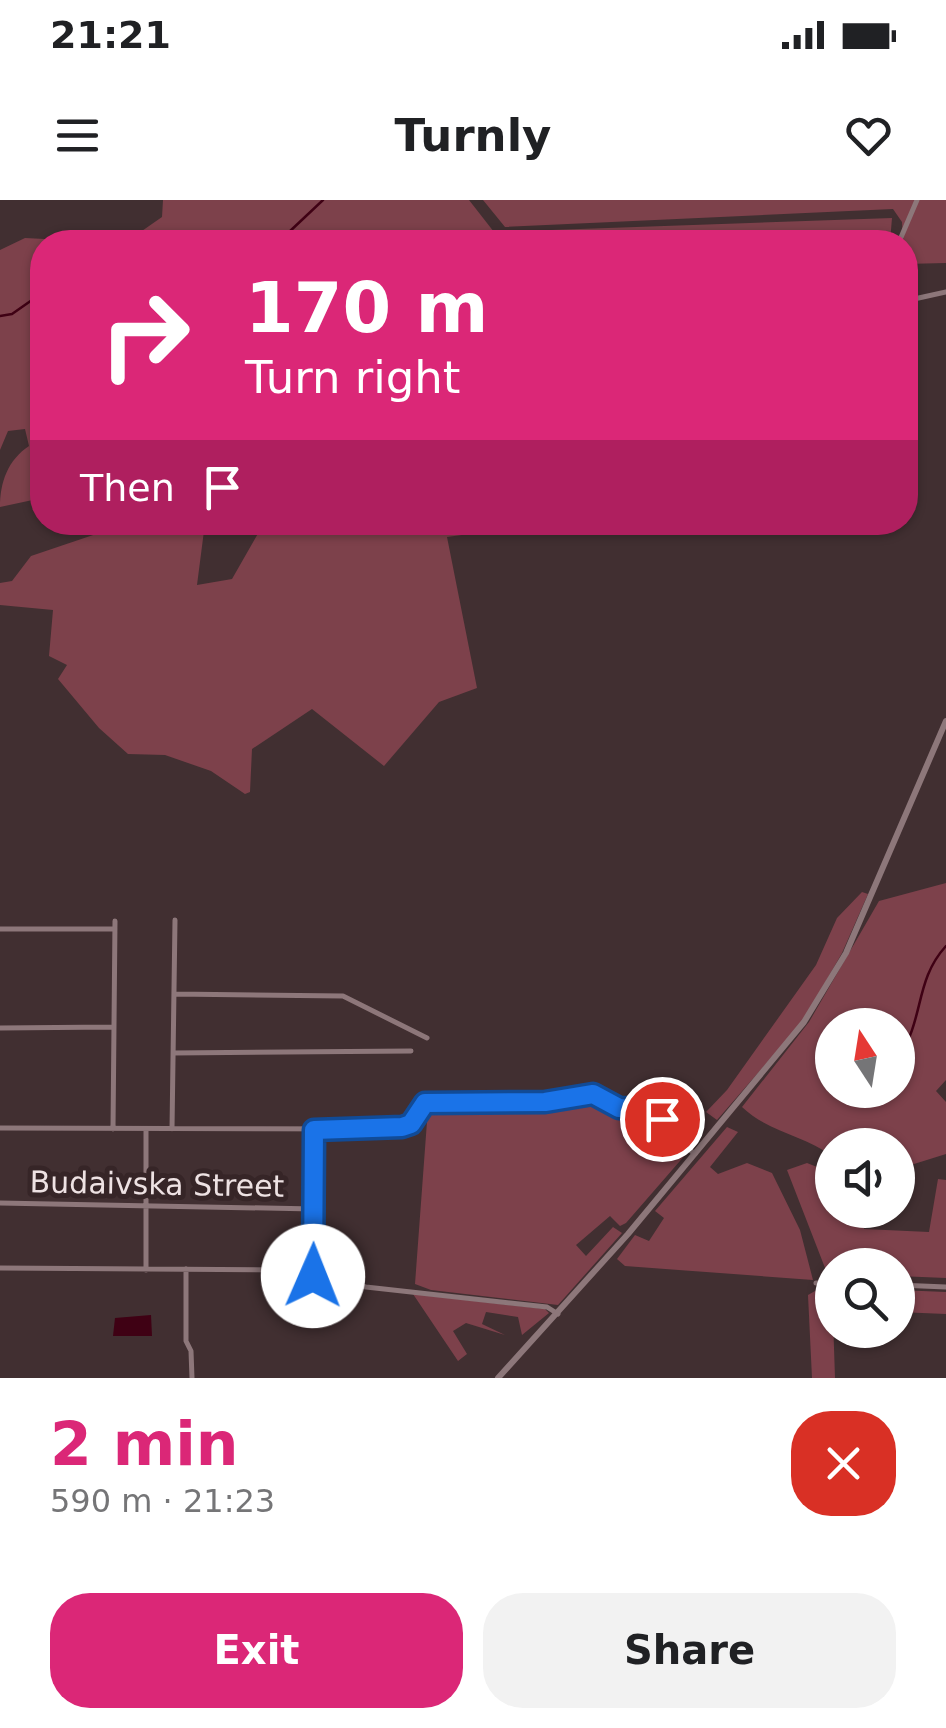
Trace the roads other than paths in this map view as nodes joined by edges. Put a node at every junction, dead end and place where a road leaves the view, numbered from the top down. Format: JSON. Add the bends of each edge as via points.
{"nodes":[{"id":1,"x":916,"y":200,"type":"edge"},
{"id":2,"x":904,"y":230,"type":"edge"},
{"id":3,"x":946,"y":292,"type":"edge"},
{"id":4,"x":918,"y":298,"type":"edge"},
{"id":5,"x":946,"y":722,"type":"edge"},
{"id":6,"x":175,"y":920,"type":"dead end"},
{"id":7,"x":0,"y":929,"type":"edge"},
{"id":8,"x":174,"y":994,"type":"junction"},
{"id":9,"x":113,"y":1026,"type":"junction"},
{"id":10,"x":0,"y":1028,"type":"edge"},
{"id":11,"x":427,"y":1038,"type":"dead end"},
{"id":12,"x":411,"y":1051,"type":"dead end"},
{"id":13,"x":172,"y":1053,"type":"junction"},
{"id":14,"x":0,"y":1128,"type":"edge"},
{"id":15,"x":114,"y":1129,"type":"junction"},
{"id":16,"x":146,"y":1129,"type":"junction"},
{"id":17,"x":172,"y":1129,"type":"junction"},
{"id":18,"x":314,"y":1130,"type":"junction"},
{"id":19,"x":695,"y":1154,"type":"junction"},
{"id":20,"x":0,"y":1203,"type":"edge"},
{"id":21,"x":146,"y":1205,"type":"junction"},
{"id":22,"x":314,"y":1210,"type":"junction"},
{"id":23,"x":0,"y":1268,"type":"edge"},
{"id":24,"x":186,"y":1269,"type":"junction"},
{"id":25,"x":146,"y":1270,"type":"junction"},
{"id":26,"x":313,"y":1276,"type":"junction"},
{"id":27,"x":915,"y":1286,"type":"edge"},
{"id":28,"x":946,"y":1287,"type":"edge"},
{"id":29,"x":558,"y":1314,"type":"junction"},
{"id":30,"x":192,"y":1378,"type":"edge"},
{"id":31,"x":498,"y":1378,"type":"edge"}],
"edges":[{"from":1,"to":2,"type":"street"},
{"from":3,"to":4,"type":"street"},
{"from":5,"to":19,"type":"street","via":[[846,953],[804,1022]]},
{"from":6,"to":8,"type":"street"},
{"from":7,"to":9,"type":"street","via":[[115,925]]},
{"from":8,"to":11,"type":"street","via":[[343,996]]},
{"from":8,"to":13,"type":"street"},
{"from":9,"to":10,"type":"street"},
{"from":9,"to":15,"type":"street"},
{"from":12,"to":13,"type":"street"},
{"from":13,"to":17,"type":"street"},
{"from":14,"to":15,"type":"street"},
{"from":15,"to":16,"type":"street"},
{"from":16,"to":17,"type":"street"},
{"from":16,"to":21,"type":"street"},
{"from":17,"to":18,"type":"street"},
{"from":18,"to":19,"type":"street","via":[[402,1127],[425,1103],[545,1102],[593,1094],[662,1119]]},
{"from":18,"to":22,"type":"street"},
{"from":19,"to":29,"type":"street"},
{"from":20,"to":21,"type":"street","name":"Budaivska Street"},
{"from":21,"to":22,"type":"street","name":"Budaivska Street"},
{"from":21,"to":25,"type":"street"},
{"from":22,"to":26,"type":"street"},
{"from":23,"to":25,"type":"street"},
{"from":24,"to":25,"type":"street"},
{"from":24,"to":26,"type":"street"},
{"from":24,"to":30,"type":"street"},
{"from":26,"to":29,"type":"street","via":[[547,1307]]},
{"from":27,"to":28,"type":"street"},
{"from":29,"to":31,"type":"street"}]}
